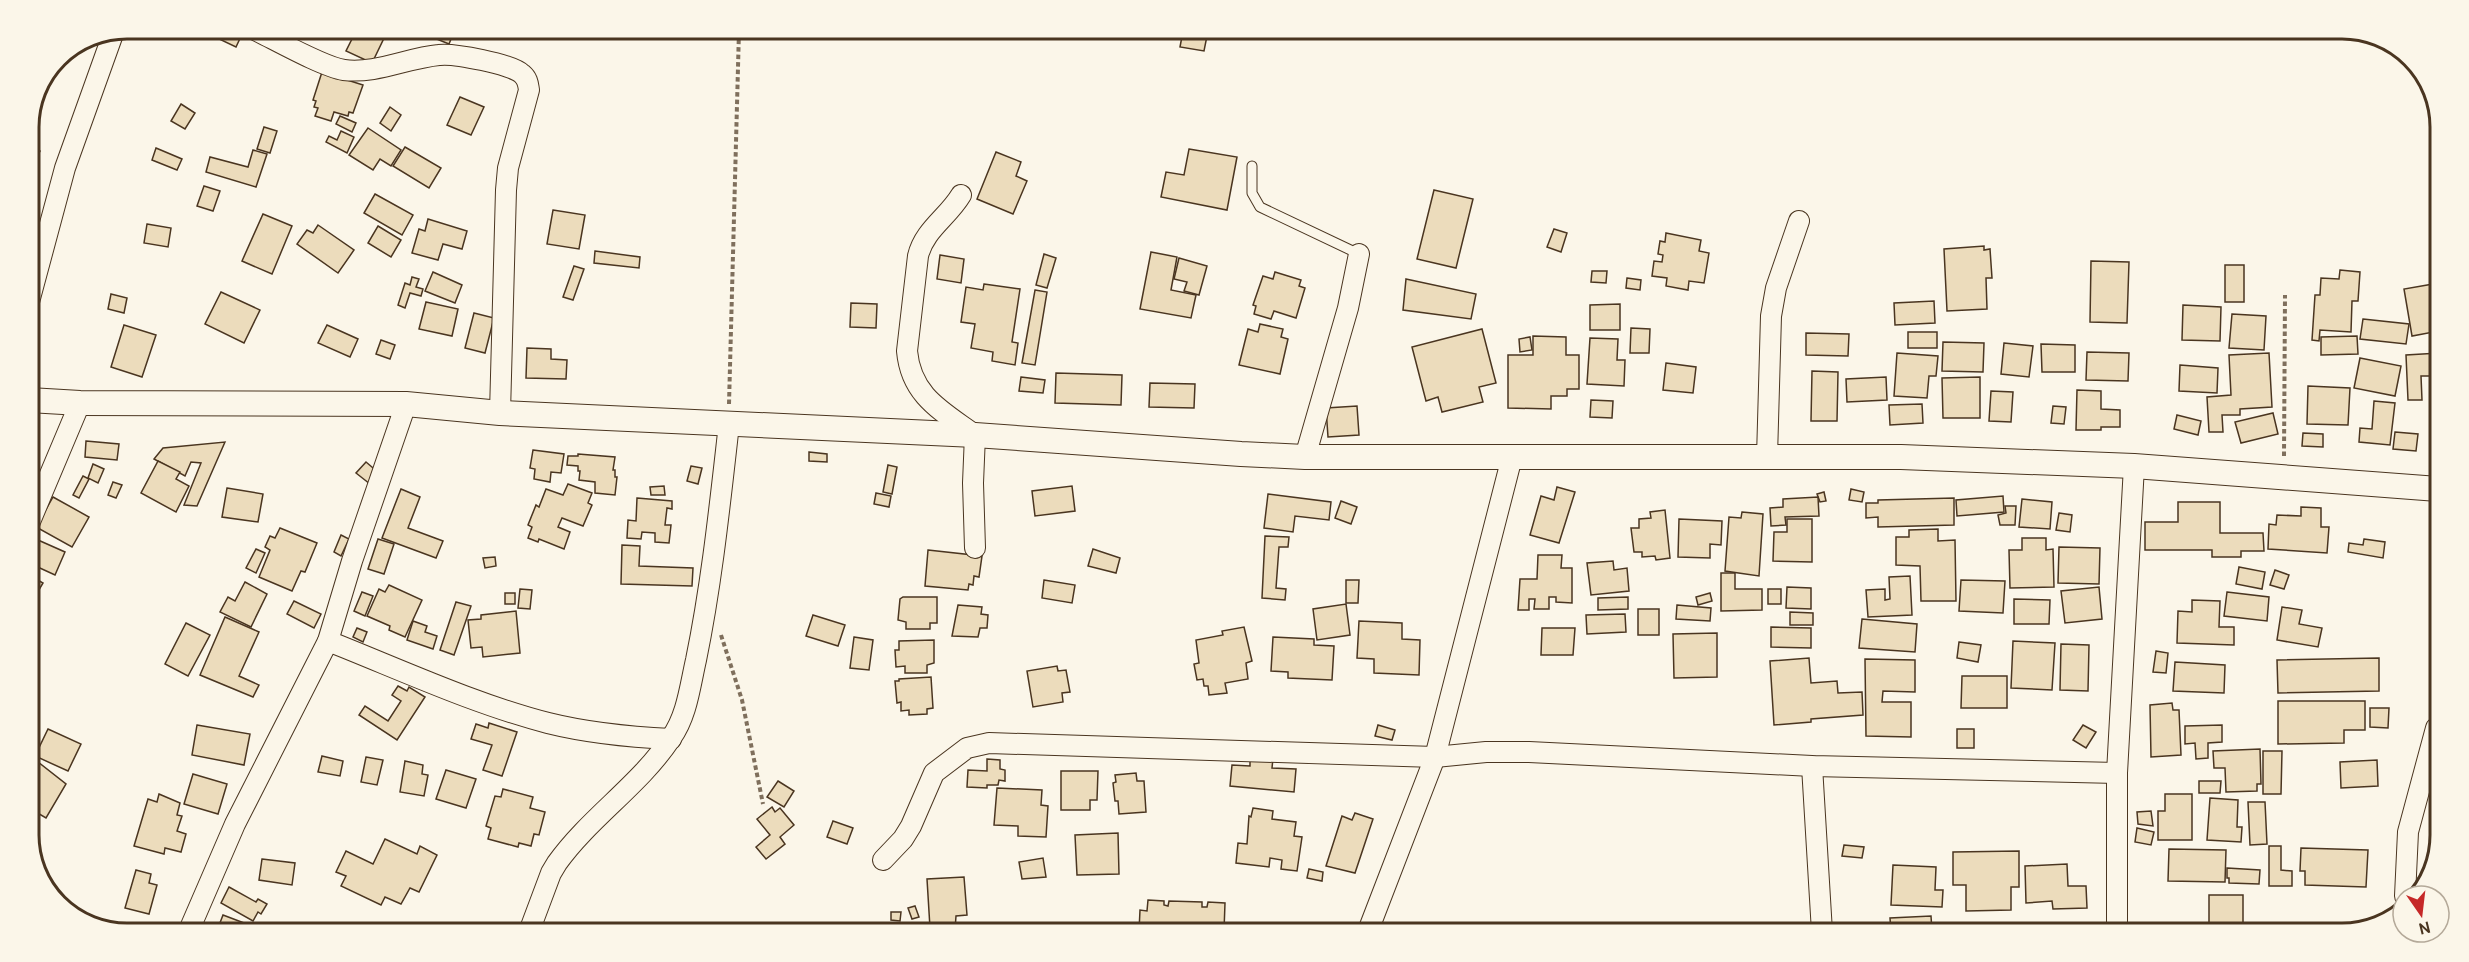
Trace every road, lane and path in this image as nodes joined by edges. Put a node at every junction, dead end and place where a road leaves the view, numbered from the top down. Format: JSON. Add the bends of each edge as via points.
{"nodes":[{"id":1,"x":274,"y":39,"type":"edge"},
{"id":2,"x":739,"y":39,"type":"edge"},
{"id":3,"x":111,"y":41,"type":"edge"},
{"id":4,"x":1252,"y":166,"type":"dead end"},
{"id":5,"x":961,"y":195,"type":"dead end"},
{"id":6,"x":1799,"y":221,"type":"dead end"},
{"id":7,"x":1359,"y":254,"type":"joint"},
{"id":8,"x":39,"y":265,"type":"edge"},
{"id":9,"x":2285,"y":295,"type":"dead end"},
{"id":10,"x":39,"y":401,"type":"edge"},
{"id":11,"x":80,"y":403,"type":"junction"},
{"id":12,"x":406,"y":404,"type":"junction"},
{"id":13,"x":500,"y":413,"type":"junction"},
{"id":14,"x":729,"y":424,"type":"junction"},
{"id":15,"x":975,"y":435,"type":"junction"},
{"id":16,"x":1305,"y":457,"type":"junction"},
{"id":17,"x":1512,"y":457,"type":"junction"},
{"id":18,"x":1767,"y":457,"type":"junction"},
{"id":19,"x":2134,"y":466,"type":"junction"},
{"id":20,"x":2283,"y":477,"type":"junction"},
{"id":21,"x":2430,"y":488,"type":"edge"},
{"id":22,"x":39,"y":503,"type":"edge"},
{"id":23,"x":975,"y":548,"type":"dead end"},
{"id":24,"x":708,"y":601,"type":"junction"},
{"id":25,"x":328,"y":641,"type":"junction"},
{"id":26,"x":671,"y":739,"type":"junction"},
{"id":27,"x":2430,"y":751,"type":"edge"},
{"id":28,"x":1435,"y":757,"type":"junction"},
{"id":29,"x":1812,"y":766,"type":"junction"},
{"id":30,"x":2117,"y":773,"type":"junction"},
{"id":31,"x":763,"y":804,"type":"dead end"},
{"id":32,"x":883,"y":860,"type":"dead end"},
{"id":33,"x":2406,"y":884,"type":"edge"},
{"id":34,"x":194,"y":923,"type":"edge"},
{"id":35,"x":532,"y":923,"type":"edge"},
{"id":36,"x":1371,"y":923,"type":"edge"},
{"id":37,"x":1821,"y":923,"type":"edge"},
{"id":38,"x":2117,"y":923,"type":"edge"}],
"edges":[{"from":1,"to":13,"type":"street","via":[[339,69],[364,70],[447,54],[512,68],[528,81],[506,190]]},
{"from":2,"to":14,"type":"path"},
{"from":3,"to":8,"type":"street","via":[[65,168]]},
{"from":4,"to":7,"type":"lane","via":[[1252,193],[1260,207]]},
{"from":5,"to":15,"type":"street","via":[[922,243],[907,351],[908,367],[928,400]]},
{"from":6,"to":18,"type":"street","via":[[1776,288],[1771,316]]},
{"from":7,"to":16,"type":"street","via":[[1348,308]]},
{"from":9,"to":20,"type":"path"},
{"from":10,"to":11,"type":"street"},
{"from":11,"to":12,"type":"street"},
{"from":11,"to":22,"type":"street"},
{"from":12,"to":13,"type":"street"},
{"from":12,"to":25,"type":"street"},
{"from":13,"to":14,"type":"street"},
{"from":14,"to":15,"type":"street"},
{"from":14,"to":24,"type":"street"},
{"from":15,"to":16,"type":"street"},
{"from":15,"to":23,"type":"street"},
{"from":16,"to":17,"type":"street"},
{"from":17,"to":18,"type":"street"},
{"from":17,"to":28,"type":"street"},
{"from":18,"to":19,"type":"street","via":[[1901,457]]},
{"from":19,"to":20,"type":"street"},
{"from":19,"to":30,"type":"street"},
{"from":20,"to":21,"type":"street"},
{"from":24,"to":26,"type":"street","via":[[689,693]]},
{"from":24,"to":31,"type":"path","via":[[737,678]]},
{"from":25,"to":26,"type":"street","via":[[493,706],[546,722],[620,736]]},
{"from":25,"to":34,"type":"street","via":[[235,824]]},
{"from":26,"to":35,"type":"street","via":[[644,773],[562,856],[551,873]]},
{"from":27,"to":33,"type":"street","via":[[2409,832]]},
{"from":28,"to":29,"type":"street","via":[[1528,752]]},
{"from":28,"to":32,"type":"street","via":[[989,743],[958,753],[934,773],[911,826]]},
{"from":28,"to":36,"type":"street"},
{"from":29,"to":30,"type":"street"},
{"from":29,"to":37,"type":"street"},
{"from":30,"to":38,"type":"street"}]}
